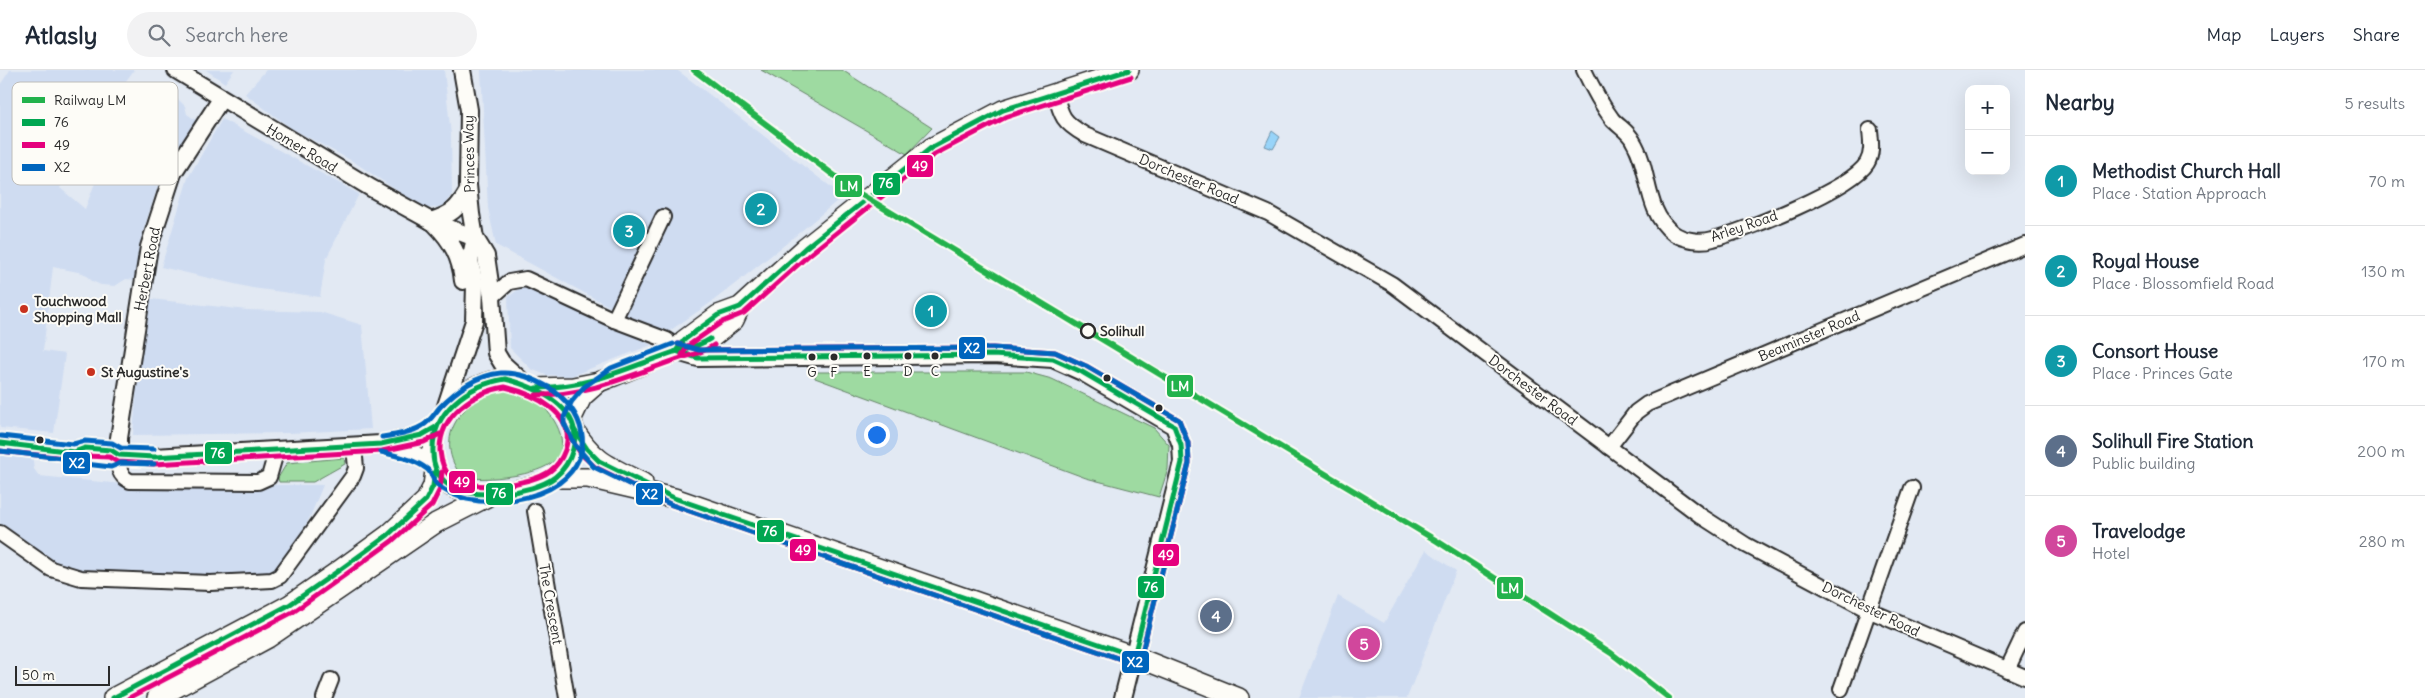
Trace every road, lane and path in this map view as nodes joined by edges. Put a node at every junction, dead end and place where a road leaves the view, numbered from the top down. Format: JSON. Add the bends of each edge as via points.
{"nodes":[{"id":1,"x":176,"y":70,"type":"edge"},
{"id":2,"x":462,"y":70,"type":"edge"},
{"id":3,"x":1128,"y":70,"type":"edge"},
{"id":4,"x":1584,"y":70,"type":"edge"},
{"id":5,"x":1055,"y":92,"type":"junction"},
{"id":6,"x":221,"y":98,"type":"junction"},
{"id":7,"x":1870,"y":130,"type":"dead end"},
{"id":8,"x":178,"y":165,"type":"edge"},
{"id":9,"x":169,"y":185,"type":"edge"},
{"id":10,"x":468,"y":191,"type":"junction"},
{"id":11,"x":662,"y":217,"type":"dead end"},
{"id":12,"x":431,"y":221,"type":"junction"},
{"id":13,"x":475,"y":238,"type":"junction"},
{"id":14,"x":2025,"y":245,"type":"edge"},
{"id":15,"x":492,"y":297,"type":"junction"},
{"id":16,"x":614,"y":320,"type":"junction"},
{"id":17,"x":674,"y":352,"type":"junction"},
{"id":18,"x":463,"y":356,"type":"junction"},
{"id":19,"x":599,"y":382,"type":"junction"},
{"id":20,"x":530,"y":386,"type":"junction"},
{"id":21,"x":439,"y":421,"type":"junction"},
{"id":22,"x":572,"y":424,"type":"junction"},
{"id":23,"x":0,"y":443,"type":"edge"},
{"id":24,"x":381,"y":444,"type":"junction"},
{"id":25,"x":354,"y":447,"type":"junction"},
{"id":26,"x":1609,"y":447,"type":"junction"},
{"id":27,"x":277,"y":450,"type":"junction"},
{"id":28,"x":119,"y":456,"type":"junction"},
{"id":29,"x":434,"y":468,"type":"junction"},
{"id":30,"x":553,"y":478,"type":"junction"},
{"id":31,"x":1912,"y":488,"type":"dead end"},
{"id":32,"x":494,"y":494,"type":"junction"},
{"id":33,"x":674,"y":498,"type":"junction"},
{"id":34,"x":534,"y":511,"type":"dead end"},
{"id":35,"x":0,"y":533,"type":"edge"},
{"id":36,"x":1868,"y":610,"type":"junction"},
{"id":37,"x":2025,"y":632,"type":"edge"},
{"id":38,"x":1134,"y":656,"type":"junction"},
{"id":39,"x":2007,"y":670,"type":"junction"},
{"id":40,"x":2025,"y":678,"type":"edge"},
{"id":41,"x":330,"y":680,"type":"dead end"},
{"id":42,"x":1841,"y":689,"type":"dead end"},
{"id":43,"x":113,"y":698,"type":"edge"},
{"id":44,"x":157,"y":698,"type":"edge"},
{"id":45,"x":324,"y":698,"type":"edge"},
{"id":46,"x":567,"y":698,"type":"edge"},
{"id":47,"x":1123,"y":698,"type":"edge"},
{"id":48,"x":1239,"y":698,"type":"edge"}],
"edges":[{"from":1,"to":6,"type":"street","name":"Homer Road"},
{"from":2,"to":10,"type":"street","name":"Princes Way","via":[[468,110]]},
{"from":3,"to":5,"type":"main road"},
{"from":4,"to":7,"type":"street","name":"Arley Road","via":[[1612,119],[1633,140],[1656,214],[1675,234],[1692,240],[1712,240],[1775,216],[1855,177],[1868,162],[1872,147]]},
{"from":5,"to":17,"type":"main road","via":[[1004,110],[917,157],[805,248],[740,308],[734,320],[699,348]]},
{"from":5,"to":26,"type":"street","name":"Dorchester Road","via":[[1061,116],[1069,125],[1085,135],[1268,213],[1392,284]]},
{"from":6,"to":8,"type":"street","name":"Herbert Road"},
{"from":6,"to":12,"type":"street","name":"Homer Road"},
{"from":9,"to":28,"type":"street","name":"Herbert Road","via":[[149,246]]},
{"from":10,"to":12,"type":"street","via":[[458,208]]},
{"from":10,"to":13,"type":"street","name":"Princes Way"},
{"from":11,"to":16,"type":"street"},
{"from":12,"to":13,"type":"street","name":"Homer Road"},
{"from":12,"to":18,"type":"street","via":[[456,250],[462,270],[465,301]]},
{"from":13,"to":15,"type":"street","name":"Princes Way","via":[[486,256]]},
{"from":13,"to":18,"type":"street","name":"Princes Way","via":[[470,260],[475,286],[474,322]]},
{"from":14,"to":26,"type":"street","name":"Beaminster Road","via":[[1647,404],[1636,412]]},
{"from":15,"to":16,"type":"street","via":[[509,282],[526,279]]},
{"from":15,"to":20,"type":"street","name":"Princes Way","via":[[496,353],[502,364]]},
{"from":16,"to":17,"type":"street","via":[[667,340]]},
{"from":17,"to":19,"type":"main road"},
{"from":17,"to":38,"type":"street","via":[[698,358],[993,355],[1052,358],[1174,426],[1181,445],[1182,462]]},
{"from":18,"to":21,"type":"street","name":"Princes Way"},
{"from":19,"to":20,"type":"main road","via":[[566,388]]},
{"from":19,"to":22,"type":"main road","via":[[582,397]]},
{"from":20,"to":21,"type":"main road","via":[[493,380],[462,396]]},
{"from":20,"to":22,"type":"main road","via":[[555,401]]},
{"from":21,"to":24,"type":"street","via":[[422,435]]},
{"from":21,"to":29,"type":"main road","via":[[432,441]]},
{"from":22,"to":30,"type":"main road","via":[[572,455]]},
{"from":22,"to":33,"type":"main road","via":[[587,450],[599,461]]},
{"from":23,"to":28,"type":"street","via":[[74,452],[85,448],[112,450]]},
{"from":24,"to":25,"type":"street"},
{"from":24,"to":29,"type":"street","via":[[414,454]]},
{"from":25,"to":27,"type":"street"},
{"from":25,"to":35,"type":"street","via":[[356,468],[353,476],[280,576],[272,580],[210,583],[81,578],[51,569]]},
{"from":26,"to":36,"type":"street","name":"Dorchester Road","via":[[1701,516],[1746,545]]},
{"from":27,"to":28,"type":"street"},
{"from":27,"to":28,"type":"street","via":[[269,477],[258,482],[130,481],[119,470]]},
{"from":29,"to":32,"type":"main road","via":[[456,490]]},
{"from":29,"to":43,"type":"main road","via":[[433,486],[426,500],[388,535],[289,605]]},
{"from":30,"to":32,"type":"main road","via":[[530,487]]},
{"from":30,"to":33,"type":"main road","via":[[588,478]]},
{"from":31,"to":36,"type":"street"},
{"from":32,"to":44,"type":"main road","via":[[436,523],[268,638]]},
{"from":33,"to":38,"type":"main road"},
{"from":34,"to":46,"type":"street","name":"The Crescent"},
{"from":36,"to":39,"type":"street","name":"Dorchester Road"},
{"from":36,"to":42,"type":"street"},
{"from":37,"to":39,"type":"street"},
{"from":38,"to":47,"type":"street"},
{"from":38,"to":48,"type":"main road"},
{"from":39,"to":40,"type":"street","name":"Dorchester Road"},
{"from":41,"to":45,"type":"street"}]}
